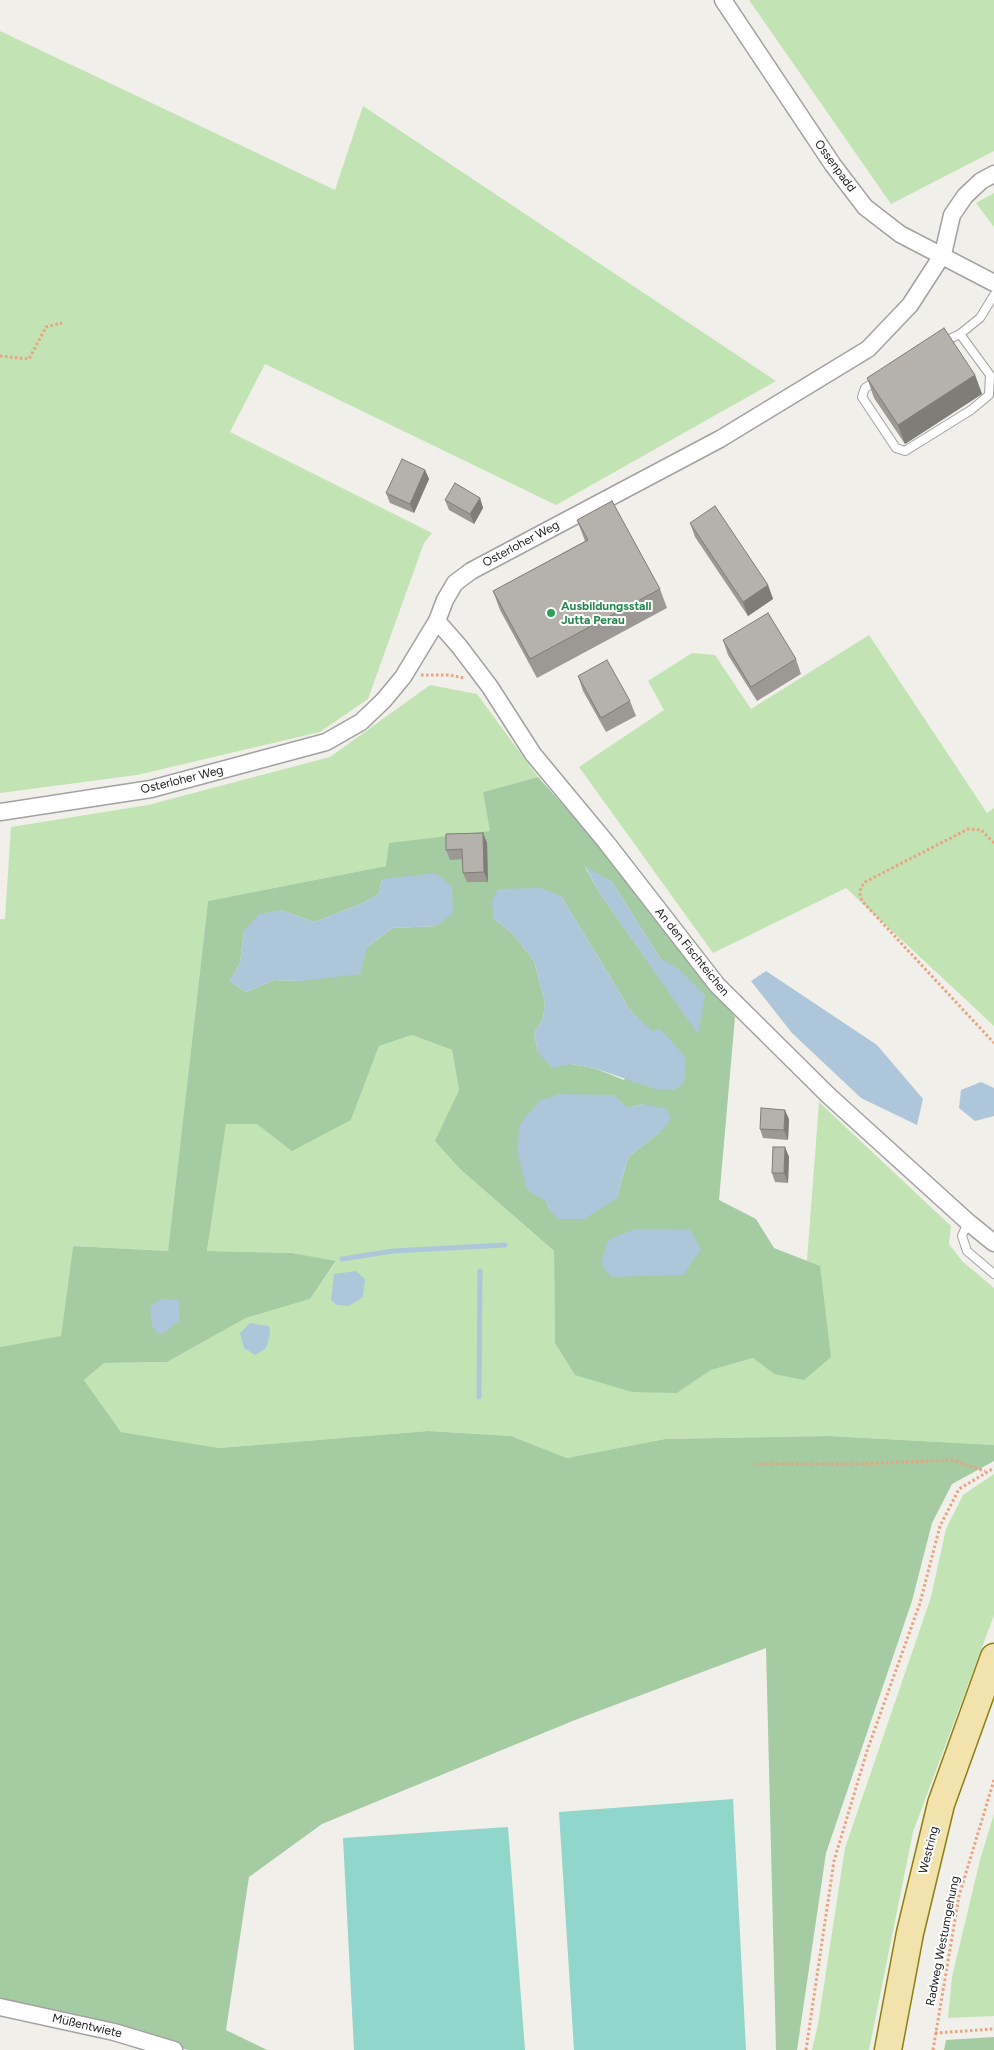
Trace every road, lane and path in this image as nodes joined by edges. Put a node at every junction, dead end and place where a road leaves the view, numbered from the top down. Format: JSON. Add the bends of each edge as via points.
{"nodes":[{"id":1,"x":723,"y":0,"type":"edge"},
{"id":2,"x":994,"y":174,"type":"edge"},
{"id":3,"x":943,"y":254,"type":"junction"},
{"id":4,"x":994,"y":283,"type":"edge"},
{"id":5,"x":994,"y":295,"type":"edge"},
{"id":6,"x":62,"y":323,"type":"dead end"},
{"id":7,"x":960,"y":334,"type":"junction"},
{"id":8,"x":937,"y":345,"type":"edge"},
{"id":9,"x":0,"y":356,"type":"edge"},
{"id":10,"x":889,"y":373,"type":"edge"},
{"id":11,"x":437,"y":621,"type":"junction"},
{"id":12,"x":403,"y":677,"type":"junction"},
{"id":13,"x":490,"y":687,"type":"junction"},
{"id":14,"x":0,"y":812,"type":"edge"},
{"id":15,"x":994,"y":843,"type":"edge"},
{"id":16,"x":994,"y":1043,"type":"edge"},
{"id":17,"x":968,"y":1222,"type":"junction"},
{"id":18,"x":994,"y":1243,"type":"edge"},
{"id":19,"x":994,"y":1274,"type":"edge"},
{"id":20,"x":756,"y":1464,"type":"dead end"},
{"id":21,"x":994,"y":1468,"type":"edge"},
{"id":22,"x":986,"y":1471,"type":"junction"},
{"id":23,"x":994,"y":1657,"type":"edge"},
{"id":24,"x":994,"y":1780,"type":"edge"},
{"id":25,"x":0,"y":2007,"type":"edge"},
{"id":26,"x":994,"y":2029,"type":"edge"},
{"id":27,"x":935,"y":2033,"type":"junction"},
{"id":28,"x":174,"y":2050,"type":"edge"},
{"id":29,"x":806,"y":2050,"type":"edge"},
{"id":30,"x":888,"y":2050,"type":"edge"},
{"id":31,"x":933,"y":2050,"type":"edge"}],
"edges":[{"from":1,"to":3,"type":"street","name":"Ossenpadd","via":[[833,165],[865,207],[900,234]]},
{"from":2,"to":3,"type":"street","name":"Osterloher Weg","via":[[970,191],[952,215]]},
{"from":3,"to":4,"type":"street","name":"Ossenpadd"},
{"from":3,"to":11,"type":"street","name":"Osterloher Weg","via":[[910,305],[868,349],[720,439],[471,571],[455,583]]},
{"from":5,"to":7,"type":"lane","via":[[980,318]]},
{"from":6,"to":9,"type":"path","via":[[46,327],[29,359]]},
{"from":7,"to":8,"type":"lane"},
{"from":7,"to":10,"type":"lane","via":[[990,375],[989,395],[905,451],[896,448],[862,397],[865,388]]},
{"from":11,"to":12,"type":"street","name":"Osterloher Weg"},
{"from":11,"to":13,"type":"street","name":"An den Fischteichen"},
{"from":12,"to":13,"type":"path","via":[[449,675]]},
{"from":12,"to":14,"type":"street","name":"Osterloher Weg","via":[[361,722],[326,742],[151,789]]},
{"from":13,"to":17,"type":"street","name":"An den Fischteichen","via":[[533,754],[717,985],[828,1095]]},
{"from":15,"to":16,"type":"path","via":[[981,830],[968,829],[865,882],[860,894],[862,901]]},
{"from":17,"to":18,"type":"street","name":"An den Fischteichen"},
{"from":17,"to":19,"type":"lane","via":[[962,1236],[967,1251]]},
{"from":20,"to":22,"type":"path","via":[[951,1460]]},
{"from":21,"to":22,"type":"path"},
{"from":22,"to":29,"type":"path","via":[[960,1489],[940,1526],[920,1603],[866,1752],[834,1861]]},
{"from":23,"to":30,"type":"main road","name":"Westring","via":[[941,1804],[910,1933]]},
{"from":24,"to":27,"type":"path","name":"Radweg Westumgehung","via":[[959,1896]]},
{"from":25,"to":28,"type":"street","name":"Müßentwiete","via":[[114,2032]]},
{"from":26,"to":27,"type":"path"},
{"from":27,"to":31,"type":"path","name":"Radweg Westumgehung"}]}
